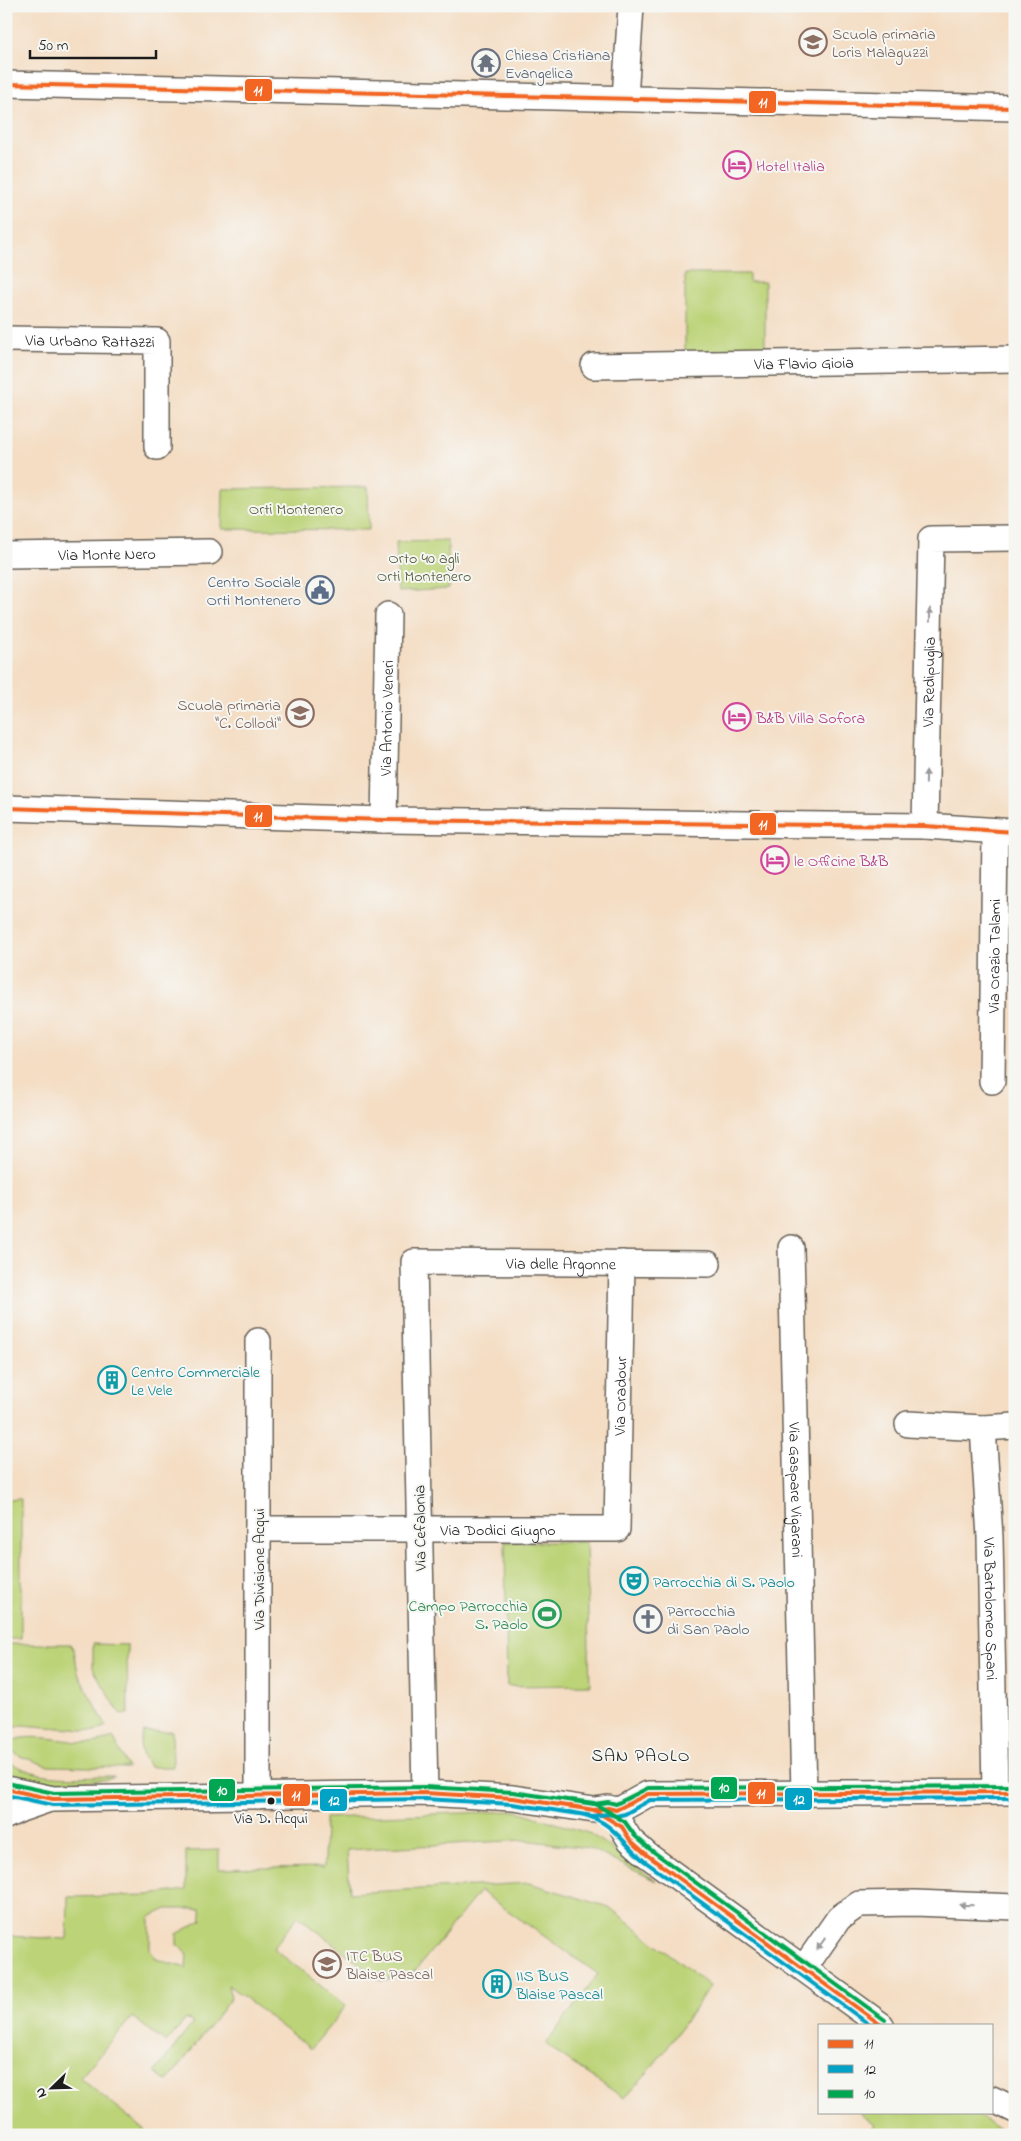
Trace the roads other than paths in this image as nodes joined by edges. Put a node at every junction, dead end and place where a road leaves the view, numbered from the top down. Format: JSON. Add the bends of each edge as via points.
{"nodes":[{"id":1,"x":631,"y":6,"type":"edge"},
{"id":2,"x":6,"y":84,"type":"edge"},
{"id":3,"x":625,"y":98,"type":"junction"},
{"id":4,"x":1015,"y":108,"type":"edge"},
{"id":5,"x":6,"y":339,"type":"edge"},
{"id":6,"x":1015,"y":359,"type":"edge"},
{"id":7,"x":594,"y":366,"type":"dead end"},
{"id":8,"x":158,"y":447,"type":"dead end"},
{"id":9,"x":1015,"y":538,"type":"edge"},
{"id":10,"x":209,"y":552,"type":"dead end"},
{"id":11,"x":6,"y":555,"type":"edge"},
{"id":12,"x":388,"y":615,"type":"dead end"},
{"id":13,"x":6,"y":808,"type":"edge"},
{"id":14,"x":384,"y":820,"type":"junction"},
{"id":15,"x":925,"y":826,"type":"junction"},
{"id":16,"x":1005,"y":831,"type":"edge"},
{"id":17,"x":1004,"y":962,"type":"edge"},
{"id":18,"x":992,"y":1081,"type":"dead end"},
{"id":19,"x":791,"y":1248,"type":"dead end"},
{"id":20,"x":414,"y":1262,"type":"joint"},
{"id":21,"x":622,"y":1263,"type":"junction"},
{"id":22,"x":708,"y":1264,"type":"dead end"},
{"id":23,"x":258,"y":1342,"type":"dead end"},
{"id":24,"x":908,"y":1424,"type":"dead end"},
{"id":25,"x":1015,"y":1426,"type":"edge"},
{"id":26,"x":983,"y":1428,"type":"junction"},
{"id":27,"x":617,"y":1528,"type":"joint"},
{"id":28,"x":258,"y":1529,"type":"junction"},
{"id":29,"x":419,"y":1529,"type":"junction"},
{"id":30,"x":6,"y":1790,"type":"edge"},
{"id":31,"x":1005,"y":1792,"type":"edge"},
{"id":32,"x":804,"y":1793,"type":"junction"},
{"id":33,"x":424,"y":1794,"type":"junction"},
{"id":34,"x":258,"y":1796,"type":"junction"},
{"id":35,"x":53,"y":1798,"type":"junction"},
{"id":36,"x":616,"y":1815,"type":"junction"},
{"id":37,"x":6,"y":1816,"type":"edge"},
{"id":38,"x":1015,"y":1907,"type":"edge"},
{"id":39,"x":804,"y":1968,"type":"junction"},
{"id":40,"x":880,"y":2024,"type":"edge"}],
"edges":[{"from":1,"to":3,"type":"street"},
{"from":2,"to":3,"type":"street"},
{"from":3,"to":4,"type":"street"},
{"from":5,"to":8,"type":"street","name":"Via Urbano Rattazzi","via":[[157,341]]},
{"from":6,"to":7,"type":"street","name":"Via Flavio Gioia"},
{"from":15,"to":9,"type":"street","name":"Via Redipuglia","one_way":true,"via":[[931,539]]},
{"from":10,"to":11,"type":"street","name":"Via Monte Nero"},
{"from":12,"to":14,"type":"street","name":"Via Antonio Veneri"},
{"from":13,"to":14,"type":"street"},
{"from":14,"to":15,"type":"street"},
{"from":15,"to":16,"type":"street"},
{"from":16,"to":17,"type":"street","name":"Via Orazio Talami"},
{"from":17,"to":18,"type":"street","name":"Via Orazio Talami"},
{"from":19,"to":32,"type":"street","name":"Via Gaspare Vigarani"},
{"from":20,"to":21,"type":"street","name":"Via delle Argonne"},
{"from":20,"to":29,"type":"street","name":"Via Cefalonia"},
{"from":21,"to":22,"type":"street","name":"Via delle Argonne"},
{"from":21,"to":27,"type":"street","name":"Via Oradour"},
{"from":23,"to":28,"type":"street","name":"Via Divisione Acqui"},
{"from":24,"to":26,"type":"street"},
{"from":25,"to":26,"type":"street"},
{"from":26,"to":31,"type":"street","name":"Via Bartolomeo Spani"},
{"from":27,"to":29,"type":"street","name":"Via Dodici Giugno"},
{"from":28,"to":29,"type":"street","name":"Via Dodici Giugno"},
{"from":28,"to":34,"type":"street","name":"Via Divisione Acqui"},
{"from":29,"to":33,"type":"street","name":"Via Cefalonia"},
{"from":30,"to":35,"type":"street"},
{"from":31,"to":32,"type":"street"},
{"from":32,"to":36,"type":"street","via":[[648,1794]]},
{"from":33,"to":34,"type":"street"},
{"from":33,"to":36,"type":"street","via":[[513,1798]]},
{"from":34,"to":35,"type":"street"},
{"from":35,"to":37,"type":"street"},
{"from":36,"to":39,"type":"street","via":[[630,1840],[647,1856]]},
{"from":38,"to":39,"type":"street","one_way":true,"via":[[859,1904],[840,1918]]},
{"from":39,"to":40,"type":"street"}]}
